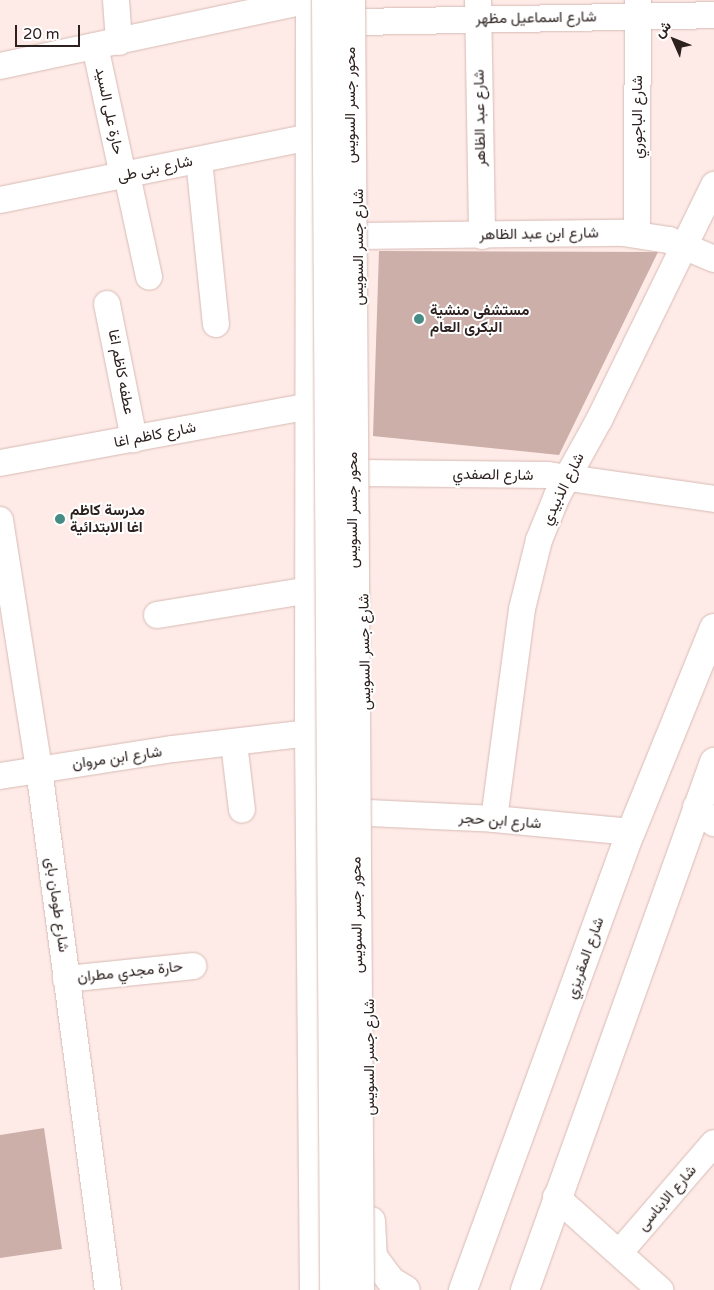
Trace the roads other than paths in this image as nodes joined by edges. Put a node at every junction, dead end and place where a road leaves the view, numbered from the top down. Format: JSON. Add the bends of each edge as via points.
{"nodes":[{"id":1,"x":116,"y":0,"type":"edge"},
{"id":2,"x":310,"y":0,"type":"edge"},
{"id":3,"x":326,"y":0,"type":"edge"},
{"id":4,"x":355,"y":7,"type":"edge"},
{"id":5,"x":638,"y":8,"type":"edge"},
{"id":6,"x":478,"y":10,"type":"edge"},
{"id":7,"x":714,"y":15,"type":"edge"},
{"id":8,"x":107,"y":44,"type":"junction"},
{"id":9,"x":0,"y":66,"type":"edge"},
{"id":10,"x":310,"y":137,"type":"junction"},
{"id":11,"x":200,"y":160,"type":"junction"},
{"id":12,"x":359,"y":163,"type":"junction"},
{"id":13,"x":310,"y":166,"type":"junction"},
{"id":14,"x":125,"y":175,"type":"junction"},
{"id":15,"x":714,"y":185,"type":"edge"},
{"id":16,"x":0,"y":200,"type":"edge"},
{"id":17,"x":638,"y":234,"type":"junction"},
{"id":18,"x":359,"y":236,"type":"junction"},
{"id":19,"x":482,"y":236,"type":"junction"},
{"id":20,"x":684,"y":245,"type":"junction"},
{"id":21,"x":714,"y":258,"type":"edge"},
{"id":22,"x":149,"y":277,"type":"dead end"},
{"id":23,"x":107,"y":304,"type":"dead end"},
{"id":24,"x":216,"y":324,"type":"dead end"},
{"id":25,"x":310,"y":406,"type":"junction"},
{"id":26,"x":134,"y":439,"type":"junction"},
{"id":27,"x":0,"y":463,"type":"edge"},
{"id":28,"x":361,"y":473,"type":"junction"},
{"id":29,"x":568,"y":477,"type":"junction"},
{"id":30,"x":714,"y":499,"type":"edge"},
{"id":31,"x":0,"y":520,"type":"edge"},
{"id":32,"x":4,"y":575,"type":"edge"},
{"id":33,"x":310,"y":590,"type":"junction"},
{"id":34,"x":157,"y":615,"type":"dead end"},
{"id":35,"x":714,"y":628,"type":"edge"},
{"id":36,"x":310,"y":733,"type":"junction"},
{"id":37,"x":234,"y":743,"type":"junction"},
{"id":38,"x":714,"y":762,"type":"edge"},
{"id":39,"x":39,"y":769,"type":"junction"},
{"id":40,"x":0,"y":776,"type":"edge"},
{"id":41,"x":242,"y":810,"type":"dead end"},
{"id":42,"x":369,"y":814,"type":"junction"},
{"id":43,"x":705,"y":815,"type":"edge"},
{"id":44,"x":494,"y":819,"type":"junction"},
{"id":45,"x":631,"y":832,"type":"junction"},
{"id":46,"x":193,"y":966,"type":"dead end"},
{"id":47,"x":66,"y":979,"type":"junction"},
{"id":48,"x":714,"y":1143,"type":"edge"},
{"id":49,"x":556,"y":1197,"type":"junction"},
{"id":50,"x":619,"y":1253,"type":"junction"},
{"id":51,"x":373,"y":1257,"type":"junction"},
{"id":52,"x":321,"y":1289,"type":"edge"},
{"id":53,"x":462,"y":1289,"type":"edge"},
{"id":54,"x":108,"y":1290,"type":"edge"},
{"id":55,"x":362,"y":1290,"type":"edge"},
{"id":56,"x":406,"y":1290,"type":"edge"},
{"id":57,"x":525,"y":1290,"type":"edge"},
{"id":58,"x":660,"y":1290,"type":"edge"}],
"edges":[{"from":1,"to":8,"type":"street","name":"حارة على السيد"},
{"from":2,"to":8,"type":"street"},
{"from":2,"to":10,"type":"main road"},
{"from":3,"to":52,"type":"main road","name":"محور جسر السويس","bridge":true},
{"from":4,"to":6,"type":"street","name":"شارع اسماعيل مظهر"},
{"from":4,"to":12,"type":"main road","name":"شارع جسر السويس"},
{"from":4,"to":55,"type":"main road","name":"محور جسر السويس","bridge":true},
{"from":5,"to":6,"type":"street","name":"شارع اسماعيل مظهر"},
{"from":5,"to":7,"type":"street","name":"شارع اسماعيل مظهر"},
{"from":5,"to":17,"type":"street","name":"شارع الباجوري"},
{"from":6,"to":19,"type":"street","name":"شارع عبد الظاهر"},
{"from":8,"to":9,"type":"street"},
{"from":8,"to":14,"type":"street","name":"حارة على السيد"},
{"from":10,"to":11,"type":"street","name":"شارع بنى طى"},
{"from":10,"to":13,"type":"main road"},
{"from":11,"to":14,"type":"street","name":"شارع بنى طى"},
{"from":11,"to":24,"type":"street"},
{"from":12,"to":13,"type":"main road","via":[[349,175],[335,180],[320,176]]},
{"from":12,"to":18,"type":"main road","name":"شارع جسر السويس"},
{"from":13,"to":25,"type":"main road"},
{"from":14,"to":16,"type":"street","name":"شارع بنى طى"},
{"from":14,"to":22,"type":"street","name":"حارة على السيد"},
{"from":15,"to":20,"type":"street","name":"شارع الذبيدي"},
{"from":17,"to":19,"type":"street","name":"شارع ابن عبد الظاهر"},
{"from":17,"to":20,"type":"street","name":"شارع ابن عبد الظاهر"},
{"from":18,"to":19,"type":"street","name":"شارع ابن عبد الظاهر"},
{"from":18,"to":28,"type":"main road","name":"شارع جسر السويس"},
{"from":20,"to":21,"type":"street","name":"شارع ابن عبد الظاهر"},
{"from":20,"to":29,"type":"street","name":"شارع الذبيدي"},
{"from":23,"to":26,"type":"street","name":"عطفه كاظم اغا"},
{"from":25,"to":26,"type":"street","name":"شارع كاظم اغا"},
{"from":25,"to":33,"type":"main road"},
{"from":26,"to":27,"type":"street","name":"شارع كاظم اغا"},
{"from":28,"to":29,"type":"street","name":"شارع الصفدي"},
{"from":28,"to":42,"type":"main road","name":"شارع جسر السويس"},
{"from":29,"to":30,"type":"street","name":"شارع الصفدي"},
{"from":29,"to":44,"type":"street","name":"شارع الذبيدي","via":[[548,518],[526,585]]},
{"from":31,"to":32,"type":"street","name":"شارع طومان باى"},
{"from":32,"to":39,"type":"street","name":"شارع طومان باى"},
{"from":33,"to":34,"type":"street"},
{"from":33,"to":36,"type":"main road"},
{"from":35,"to":45,"type":"main road","name":"شارع المقريزي"},
{"from":36,"to":37,"type":"street","name":"شارع ابن مروان"},
{"from":36,"to":52,"type":"main road"},
{"from":37,"to":39,"type":"street","name":"شارع ابن مروان"},
{"from":37,"to":41,"type":"street"},
{"from":38,"to":43,"type":"main road"},
{"from":39,"to":40,"type":"street","name":"شارع ابن مروان"},
{"from":39,"to":47,"type":"street","name":"شارع طومان باى"},
{"from":42,"to":44,"type":"street","name":"شارع ابن حجر"},
{"from":42,"to":51,"type":"main road","name":"شارع جسر السويس"},
{"from":43,"to":49,"type":"main road"},
{"from":44,"to":45,"type":"street","name":"شارع ابن حجر"},
{"from":45,"to":53,"type":"main road","name":"شارع المقريزي"},
{"from":46,"to":47,"type":"street","name":"حارة مجدي مطران"},
{"from":47,"to":54,"type":"street","name":"شارع طومان باى"},
{"from":48,"to":50,"type":"street","name":"شارع الابناسى"},
{"from":49,"to":50,"type":"street"},
{"from":49,"to":57,"type":"main road"},
{"from":50,"to":58,"type":"street"},
{"from":51,"to":55,"type":"main road","name":"شارع جسر السويس","via":[[374,1270]]},
{"from":51,"to":56,"type":"main road","via":[[391,1281]]}]}
